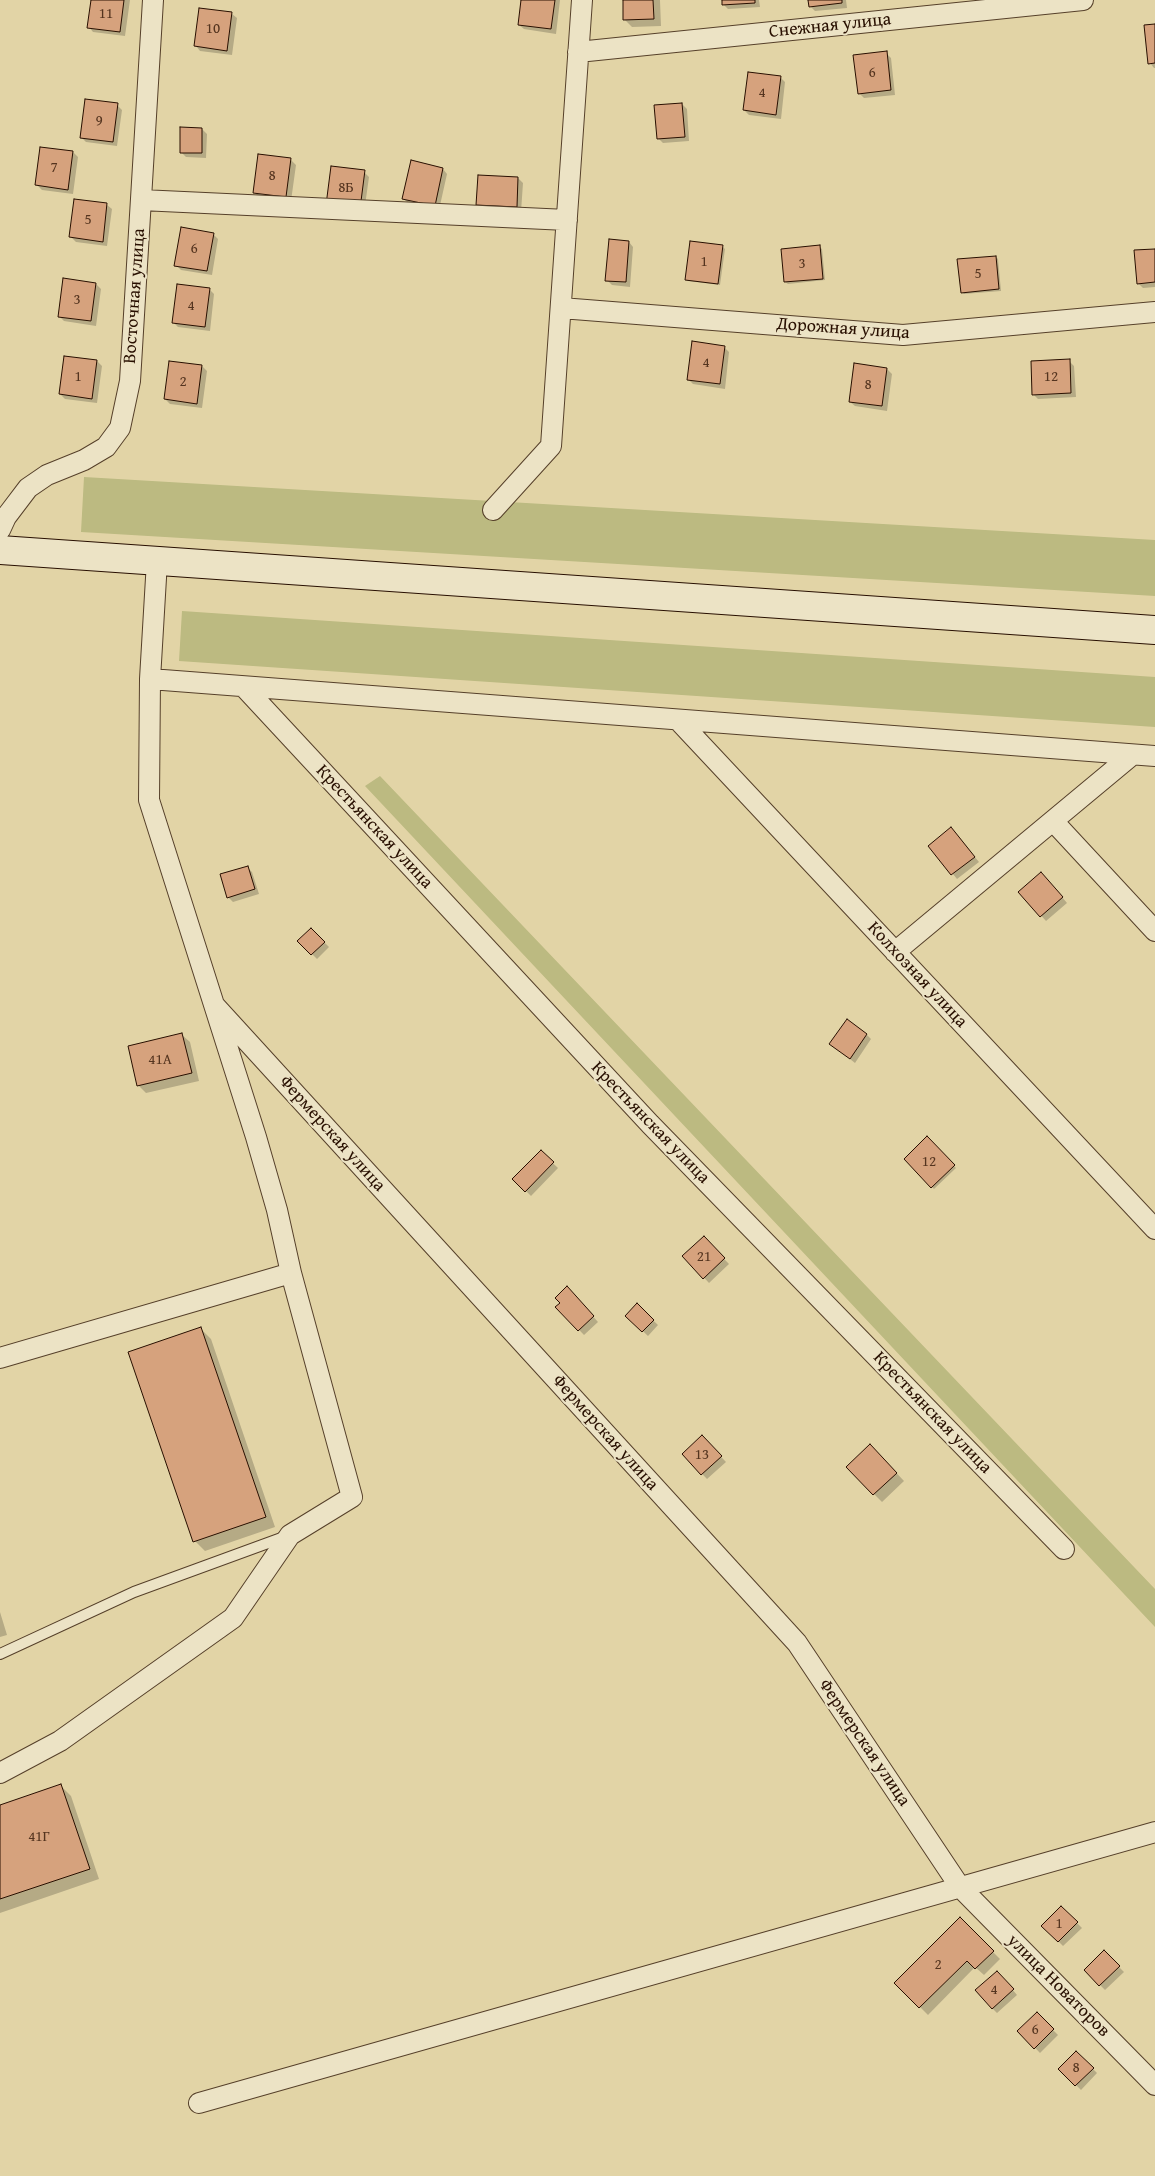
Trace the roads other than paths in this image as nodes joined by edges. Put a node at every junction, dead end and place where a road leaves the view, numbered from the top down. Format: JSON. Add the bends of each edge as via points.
{"nodes":[{"id":1,"x":153,"y":0,"type":"edge"},
{"id":2,"x":582,"y":0,"type":"edge"},
{"id":3,"x":1083,"y":0,"type":"edge"},
{"id":4,"x":578,"y":52,"type":"junction"},
{"id":5,"x":141,"y":200,"type":"junction"},
{"id":6,"x":567,"y":220,"type":"junction"},
{"id":7,"x":561,"y":308,"type":"junction"},
{"id":8,"x":1155,"y":312,"type":"edge"},
{"id":9,"x":493,"y":510,"type":"dead end"},
{"id":10,"x":0,"y":530,"type":"edge"},
{"id":11,"x":0,"y":550,"type":"edge"},
{"id":12,"x":157,"y":561,"type":"junction"},
{"id":13,"x":1155,"y":630,"type":"edge"},
{"id":14,"x":150,"y":679,"type":"junction"},
{"id":15,"x":245,"y":688,"type":"junction"},
{"id":16,"x":678,"y":720,"type":"junction"},
{"id":17,"x":1132,"y":755,"type":"junction"},
{"id":18,"x":1155,"y":756,"type":"edge"},
{"id":19,"x":1053,"y":821,"type":"junction"},
{"id":20,"x":1155,"y":931,"type":"edge"},
{"id":21,"x":896,"y":952,"type":"junction"},
{"id":22,"x":215,"y":1006,"type":"junction"},
{"id":23,"x":1155,"y":1229,"type":"edge"},
{"id":24,"x":290,"y":1273,"type":"junction"},
{"id":25,"x":0,"y":1358,"type":"edge"},
{"id":26,"x":290,"y":1535,"type":"junction"},
{"id":27,"x":1064,"y":1549,"type":"dead end"},
{"id":28,"x":0,"y":1654,"type":"edge"},
{"id":29,"x":0,"y":1773,"type":"edge"},
{"id":30,"x":1155,"y":1832,"type":"edge"},
{"id":31,"x":960,"y":1887,"type":"junction"},
{"id":32,"x":1155,"y":2085,"type":"edge"},
{"id":33,"x":199,"y":2103,"type":"dead end"}],
"edges":[{"from":1,"to":5,"type":"street","name":"Восточная улица"},
{"from":2,"to":4,"type":"street"},
{"from":3,"to":4,"type":"street","name":"Снежная улица"},
{"from":4,"to":6,"type":"street"},
{"from":5,"to":6,"type":"street"},
{"from":5,"to":10,"type":"street","name":"Восточная улица","via":[[130,382],[120,428],[106,447],[47,475],[28,488]]},
{"from":6,"to":7,"type":"street"},
{"from":7,"to":8,"type":"street","name":"Дорожная улица","via":[[903,335]]},
{"from":7,"to":9,"type":"street","via":[[551,446]]},
{"from":11,"to":12,"type":"street"},
{"from":12,"to":13,"type":"street"},
{"from":12,"to":14,"type":"street"},
{"from":14,"to":15,"type":"street"},
{"from":14,"to":22,"type":"street","via":[[149,800]]},
{"from":15,"to":16,"type":"street"},
{"from":15,"to":27,"type":"street","name":"Крестьянская улица","via":[[650,1124]]},
{"from":16,"to":17,"type":"street"},
{"from":16,"to":21,"type":"street","name":"Колхозная улица"},
{"from":17,"to":18,"type":"street"},
{"from":17,"to":19,"type":"street"},
{"from":19,"to":20,"type":"street"},
{"from":19,"to":21,"type":"street"},
{"from":21,"to":23,"type":"street","name":"Колхозная улица"},
{"from":22,"to":24,"type":"street","via":[[262,1155]]},
{"from":22,"to":31,"type":"street","name":"Фермерская улица","via":[[797,1643]]},
{"from":24,"to":25,"type":"street"},
{"from":24,"to":26,"type":"street","via":[[352,1497]]},
{"from":26,"to":28,"type":"lane","via":[[134,1592]]},
{"from":26,"to":29,"type":"street","via":[[233,1618],[60,1741]]},
{"from":30,"to":31,"type":"street"},
{"from":31,"to":32,"type":"street","name":"улица Новаторов"},
{"from":31,"to":33,"type":"street"}]}
